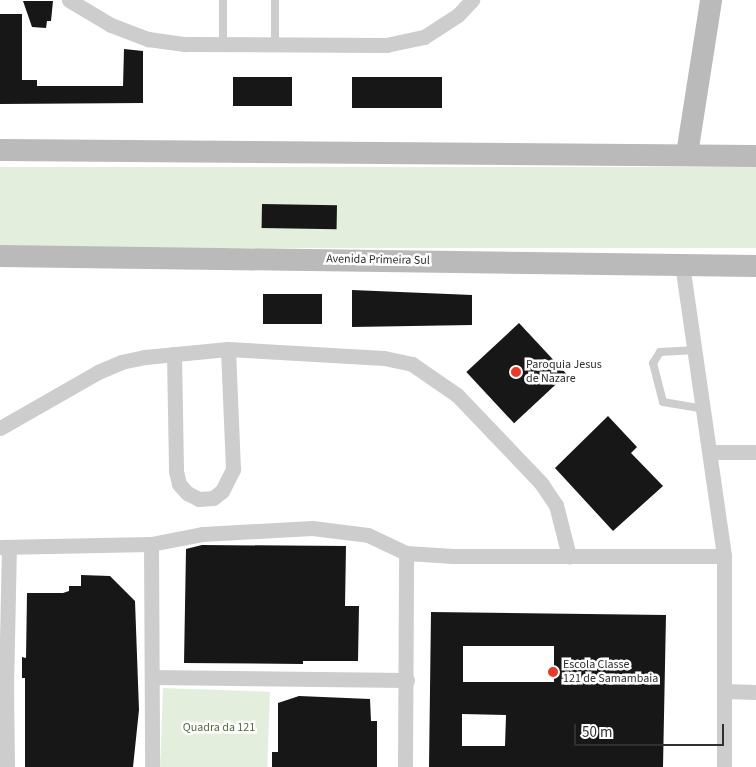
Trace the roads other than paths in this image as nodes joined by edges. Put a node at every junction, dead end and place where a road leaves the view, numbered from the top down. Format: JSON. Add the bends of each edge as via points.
{"nodes":[{"id":1,"x":69,"y":0,"type":"edge"},
{"id":2,"x":223,"y":0,"type":"edge"},
{"id":3,"x":275,"y":0,"type":"edge"},
{"id":4,"x":472,"y":0,"type":"edge"},
{"id":5,"x":712,"y":0,"type":"edge"},
{"id":6,"x":223,"y":44,"type":"junction"},
{"id":7,"x":275,"y":44,"type":"junction"},
{"id":8,"x":0,"y":150,"type":"edge"},
{"id":9,"x":687,"y":154,"type":"junction"},
{"id":10,"x":756,"y":156,"type":"edge"},
{"id":11,"x":0,"y":256,"type":"edge"},
{"id":12,"x":682,"y":264,"type":"junction"},
{"id":13,"x":756,"y":266,"type":"edge"},
{"id":14,"x":228,"y":349,"type":"junction"},
{"id":15,"x":696,"y":350,"type":"junction"},
{"id":16,"x":174,"y":354,"type":"junction"},
{"id":17,"x":704,"y":409,"type":"junction"},
{"id":18,"x":0,"y":428,"type":"edge"},
{"id":19,"x":712,"y":452,"type":"junction"},
{"id":20,"x":756,"y":452,"type":"edge"},
{"id":21,"x":151,"y":544,"type":"junction"},
{"id":22,"x":5,"y":547,"type":"edge"},
{"id":23,"x":406,"y":553,"type":"junction"},
{"id":24,"x":569,"y":556,"type":"junction"},
{"id":25,"x":724,"y":556,"type":"junction"},
{"id":26,"x":153,"y":677,"type":"junction"},
{"id":27,"x":407,"y":680,"type":"junction"},
{"id":28,"x":3,"y":688,"type":"edge"},
{"id":29,"x":725,"y":691,"type":"junction"},
{"id":30,"x":756,"y":692,"type":"edge"},
{"id":31,"x":8,"y":767,"type":"edge"},
{"id":32,"x":152,"y":767,"type":"edge"},
{"id":33,"x":405,"y":767,"type":"edge"},
{"id":34,"x":724,"y":767,"type":"edge"}],
"edges":[{"from":1,"to":6,"type":"street","via":[[110,24],[148,39],[185,44]]},
{"from":2,"to":6,"type":"lane"},
{"from":3,"to":7,"type":"lane"},
{"from":4,"to":7,"type":"street","via":[[458,15],[424,37],[386,45]]},
{"from":5,"to":9,"type":"street"},
{"from":6,"to":7,"type":"street"},
{"from":8,"to":9,"type":"street"},
{"from":9,"to":10,"type":"street"},
{"from":11,"to":12,"type":"street","name":"Avenida Primeira Sul"},
{"from":12,"to":13,"type":"street","name":"Avenida Primeira Sul"},
{"from":12,"to":15,"type":"street"},
{"from":14,"to":16,"type":"street"},
{"from":14,"to":16,"type":"street","via":[[233,469],[222,492],[213,498],[199,500],[178,484]]},
{"from":14,"to":24,"type":"street","via":[[384,358],[412,364],[435,377],[457,395],[541,483],[556,505]]},
{"from":15,"to":17,"type":"street"},
{"from":15,"to":17,"type":"lane","via":[[660,352],[653,364],[663,402]]},
{"from":16,"to":18,"type":"street","via":[[121,362]]},
{"from":17,"to":19,"type":"street"},
{"from":19,"to":20,"type":"street"},
{"from":19,"to":25,"type":"street"},
{"from":21,"to":22,"type":"street"},
{"from":21,"to":23,"type":"street","via":[[203,534],[312,528],[368,535]]},
{"from":21,"to":26,"type":"street"},
{"from":22,"to":28,"type":"street"},
{"from":23,"to":24,"type":"street"},
{"from":23,"to":27,"type":"street"},
{"from":24,"to":25,"type":"street"},
{"from":25,"to":29,"type":"street"},
{"from":26,"to":27,"type":"street"},
{"from":26,"to":32,"type":"street"},
{"from":27,"to":33,"type":"street"},
{"from":28,"to":31,"type":"street"},
{"from":29,"to":30,"type":"street"},
{"from":29,"to":34,"type":"street"}]}
